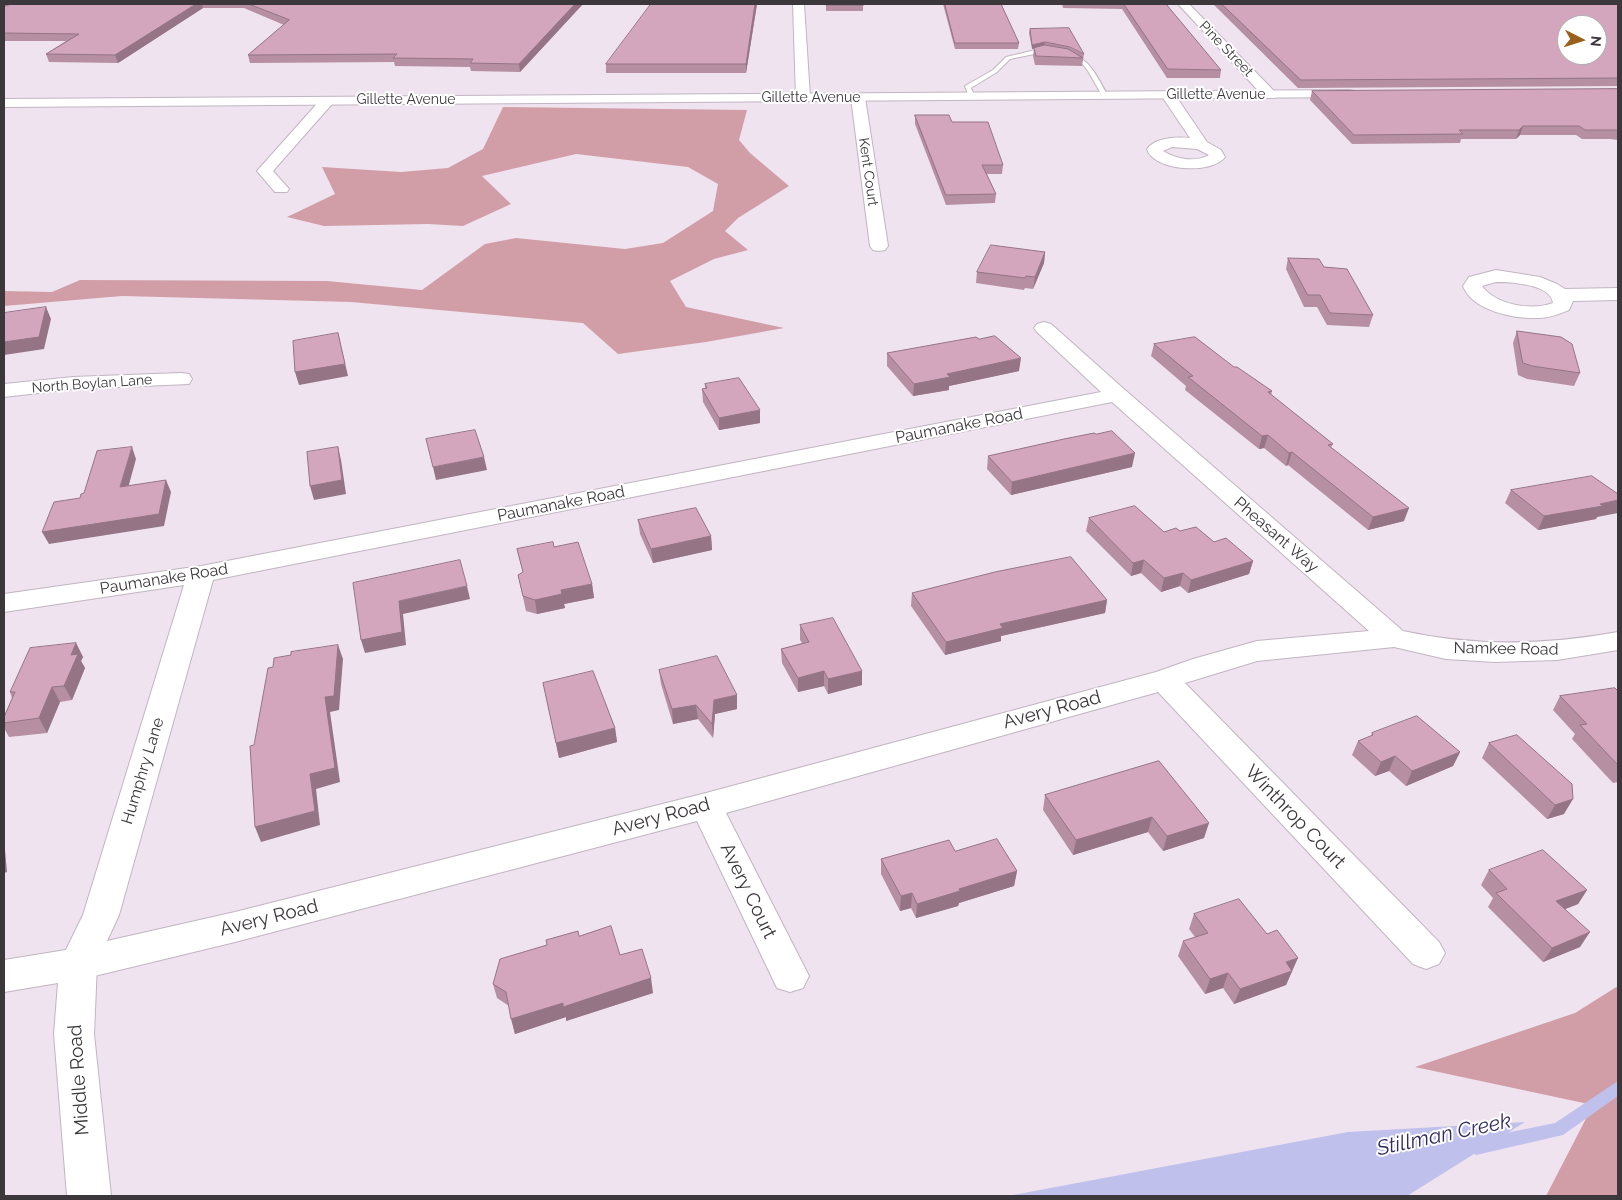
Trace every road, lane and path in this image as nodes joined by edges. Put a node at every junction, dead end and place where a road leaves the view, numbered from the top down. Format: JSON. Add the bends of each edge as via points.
{"nodes":[{"id":1,"x":798,"y":4,"type":"edge"},
{"id":2,"x":1183,"y":4,"type":"edge"},
{"id":3,"x":1368,"y":94,"type":"edge"},
{"id":4,"x":1168,"y":95,"type":"junction"},
{"id":5,"x":1270,"y":95,"type":"junction"},
{"id":6,"x":1106,"y":96,"type":"junction"},
{"id":7,"x":972,"y":97,"type":"junction"},
{"id":8,"x":803,"y":98,"type":"junction"},
{"id":9,"x":858,"y":98,"type":"junction"},
{"id":10,"x":327,"y":101,"type":"junction"},
{"id":11,"x":4,"y":103,"type":"edge"},
{"id":12,"x":1202,"y":145,"type":"dead end"},
{"id":13,"x":281,"y":189,"type":"dead end"},
{"id":14,"x":879,"y":246,"type":"dead end"},
{"id":15,"x":1618,"y":294,"type":"edge"},
{"id":16,"x":1560,"y":295,"type":"dead end"},
{"id":17,"x":1044,"y":328,"type":"dead end"},
{"id":18,"x":181,"y":379,"type":"dead end"},
{"id":19,"x":4,"y":391,"type":"edge"},
{"id":20,"x":1118,"y":395,"type":"junction"},
{"id":21,"x":202,"y":574,"type":"junction"},
{"id":22,"x":4,"y":603,"type":"edge"},
{"id":23,"x":1394,"y":638,"type":"junction"},
{"id":24,"x":1618,"y":641,"type":"edge"},
{"id":25,"x":1164,"y":680,"type":"junction"},
{"id":26,"x":706,"y":806,"type":"junction"},
{"id":27,"x":1426,"y":953,"type":"dead end"},
{"id":28,"x":78,"y":964,"type":"junction"},
{"id":29,"x":4,"y":976,"type":"edge"},
{"id":30,"x":790,"y":976,"type":"dead end"},
{"id":31,"x":89,"y":1196,"type":"edge"}],
"edges":[{"from":1,"to":8,"type":"street"},
{"from":2,"to":5,"type":"street","name":"Pine Street"},
{"from":3,"to":5,"type":"street","name":"Gillette Avenue"},
{"from":4,"to":5,"type":"street","name":"Gillette Avenue"},
{"from":4,"to":6,"type":"street","name":"Gillette Avenue"},
{"from":4,"to":12,"type":"street"},
{"from":6,"to":7,"type":"street","name":"Gillette Avenue"},
{"from":6,"to":7,"type":"lane","via":[[1083,61],[1069,54],[1044,50],[1008,58],[995,71],[967,87]]},
{"from":7,"to":9,"type":"street","name":"Gillette Avenue"},
{"from":8,"to":9,"type":"street","name":"Gillette Avenue"},
{"from":8,"to":10,"type":"street","name":"Gillette Avenue"},
{"from":9,"to":14,"type":"street","name":"Kent Court"},
{"from":10,"to":11,"type":"street","name":"Gillette Avenue"},
{"from":10,"to":13,"type":"street","via":[[265,171]]},
{"from":15,"to":16,"type":"street"},
{"from":17,"to":20,"type":"street","name":"Pheasant Way"},
{"from":18,"to":19,"type":"street","name":"North Boylan Lane","via":[[73,383]]},
{"from":20,"to":21,"type":"street","name":"Paumanake Road"},
{"from":20,"to":23,"type":"street","name":"Pheasant Way"},
{"from":21,"to":22,"type":"street","name":"Paumanake Road"},
{"from":21,"to":28,"type":"street","name":"Humphry Lane","via":[[101,914]]},
{"from":23,"to":24,"type":"street","name":"Namkee Road","via":[[1453,650],[1531,652],[1592,647]]},
{"from":23,"to":25,"type":"street","name":"Avery Road","via":[[1257,651]]},
{"from":25,"to":26,"type":"street","name":"Avery Road"},
{"from":25,"to":27,"type":"street","name":"Winthrop Court"},
{"from":26,"to":28,"type":"street","name":"Avery Road","via":[[245,925]]},
{"from":26,"to":30,"type":"street","name":"Avery Court"},
{"from":28,"to":29,"type":"street","name":"Avery Road"},
{"from":28,"to":31,"type":"street","name":"Middle Road","via":[[74,1034]]}]}
